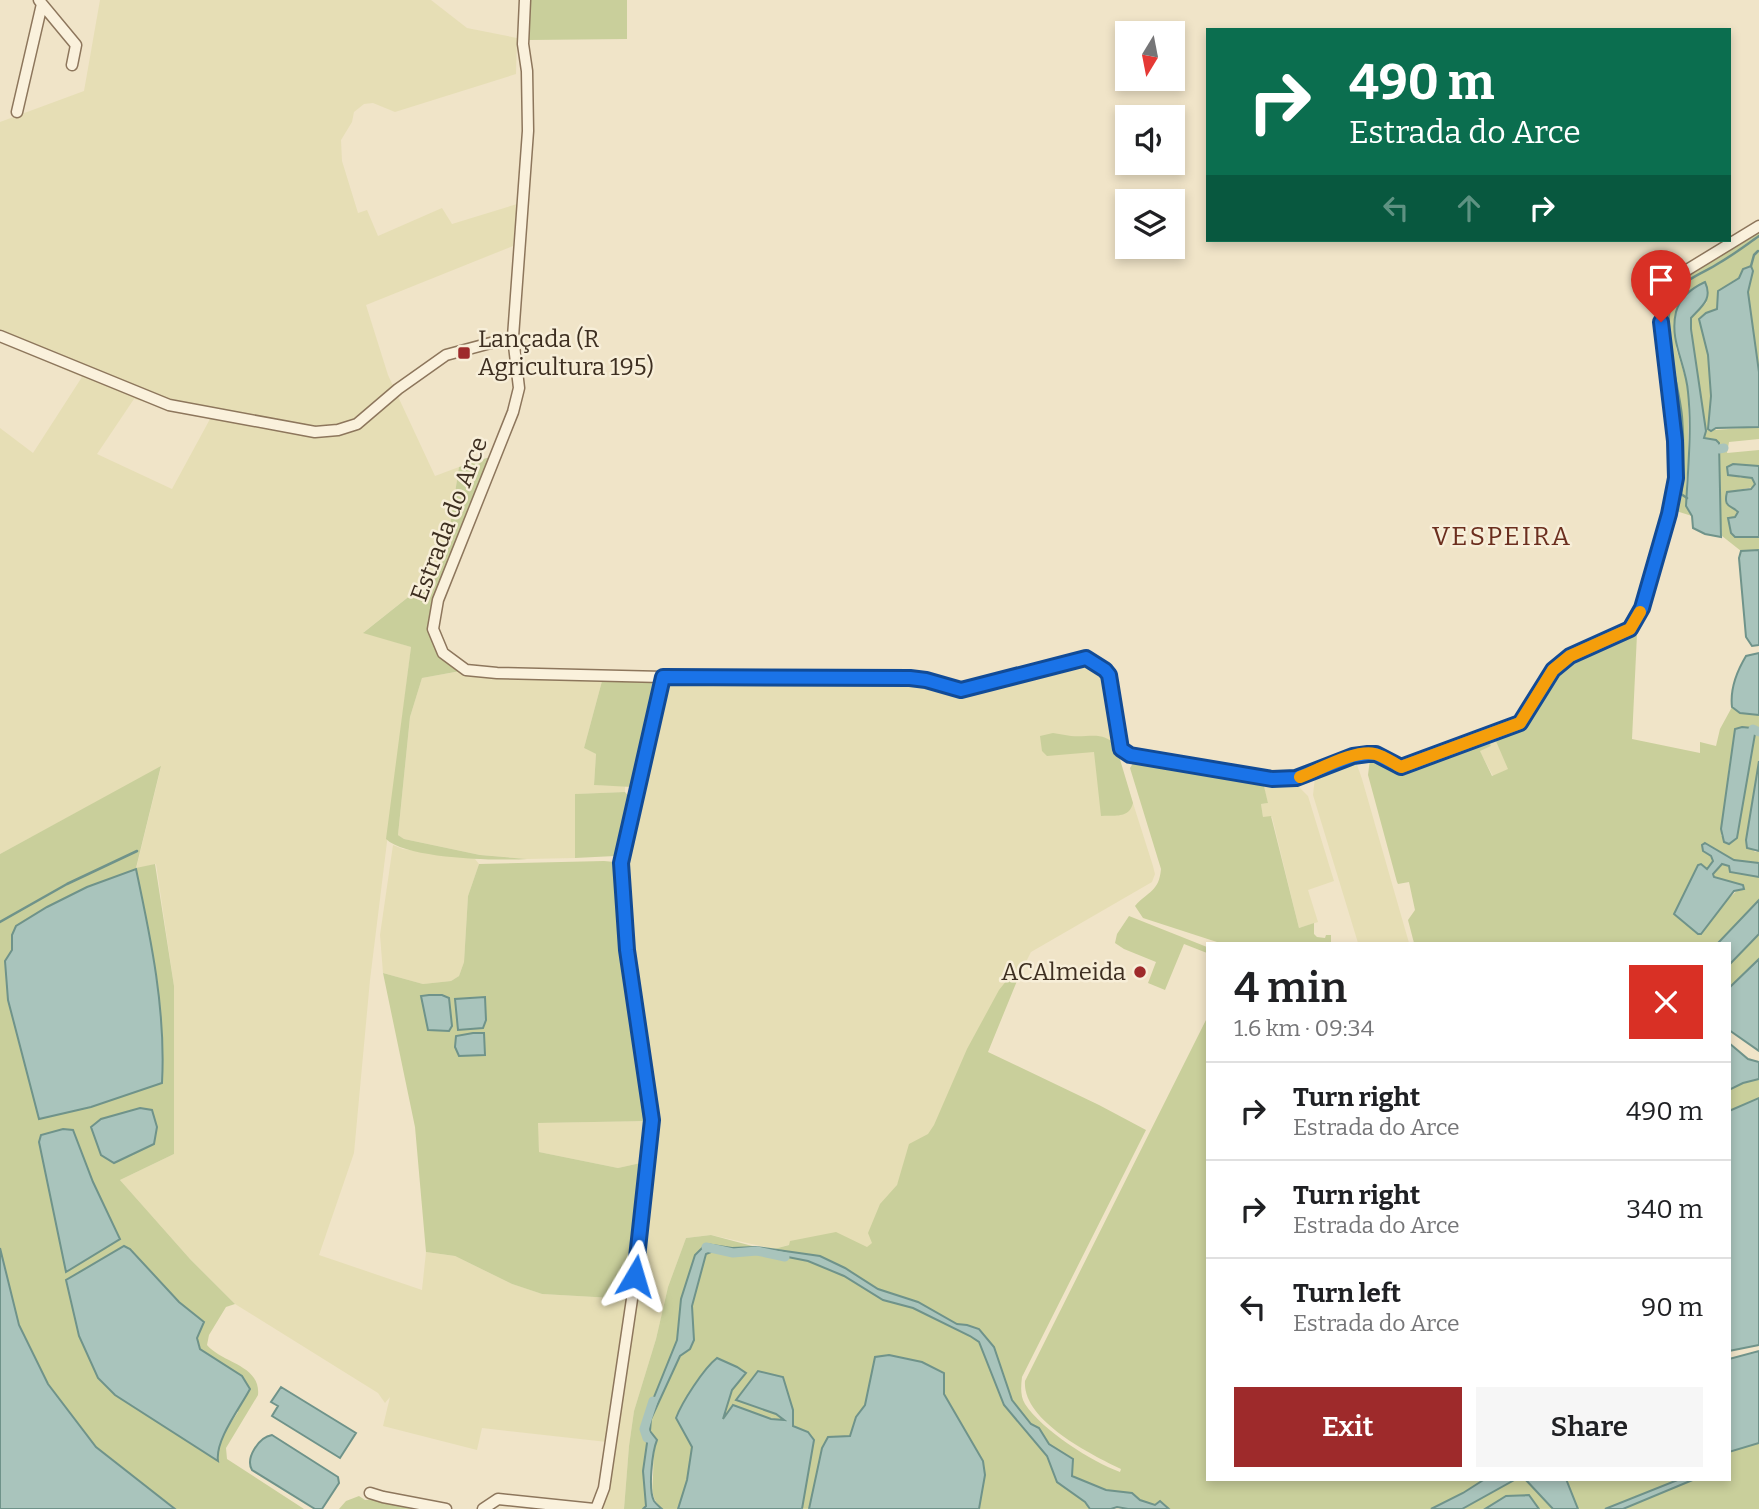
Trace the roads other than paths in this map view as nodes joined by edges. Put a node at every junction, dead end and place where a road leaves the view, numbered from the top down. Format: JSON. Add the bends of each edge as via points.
{"nodes":[{"id":1,"x":524,"y":0,"type":"edge"},
{"id":2,"x":40,"y":2,"type":"edge"},
{"id":3,"x":72,"y":65,"type":"dead end"},
{"id":4,"x":17,"y":112,"type":"dead end"},
{"id":5,"x":1759,"y":226,"type":"edge"},
{"id":6,"x":0,"y":336,"type":"edge"},
{"id":7,"x":513,"y":337,"type":"junction"},
{"id":8,"x":663,"y":677,"type":"junction"},
{"id":9,"x":370,"y":1493,"type":"dead end"},
{"id":10,"x":446,"y":1509,"type":"edge"},
{"id":11,"x":483,"y":1509,"type":"edge"},
{"id":12,"x":595,"y":1509,"type":"edge"}],
"edges":[{"from":1,"to":7,"type":"street","name":"Estrada do Arce","via":[[528,131]]},
{"from":2,"to":3,"type":"street","via":[[76,45]]},
{"from":2,"to":4,"type":"street"},
{"from":5,"to":8,"type":"street","name":"Estrada do Arce","via":[[1682,273],[1663,301],[1661,322],[1676,478],[1642,608],[1630,629],[1570,656],[1553,670],[1520,723],[1401,767],[1368,754],[1296,778],[1272,779],[1130,755],[1121,749],[1109,675],[1086,658],[961,690],[910,678]]},
{"from":6,"to":7,"type":"street","via":[[169,405],[315,432],[357,424],[446,355]]},
{"from":7,"to":8,"type":"street","name":"Estrada do Arce","via":[[519,388],[438,600],[433,629],[443,653],[466,670]]},
{"from":8,"to":12,"type":"street","via":[[621,859],[627,950],[652,1120],[632,1299],[604,1488]]},
{"from":9,"to":10,"type":"street"},
{"from":11,"to":12,"type":"street","via":[[498,1499]]}]}
